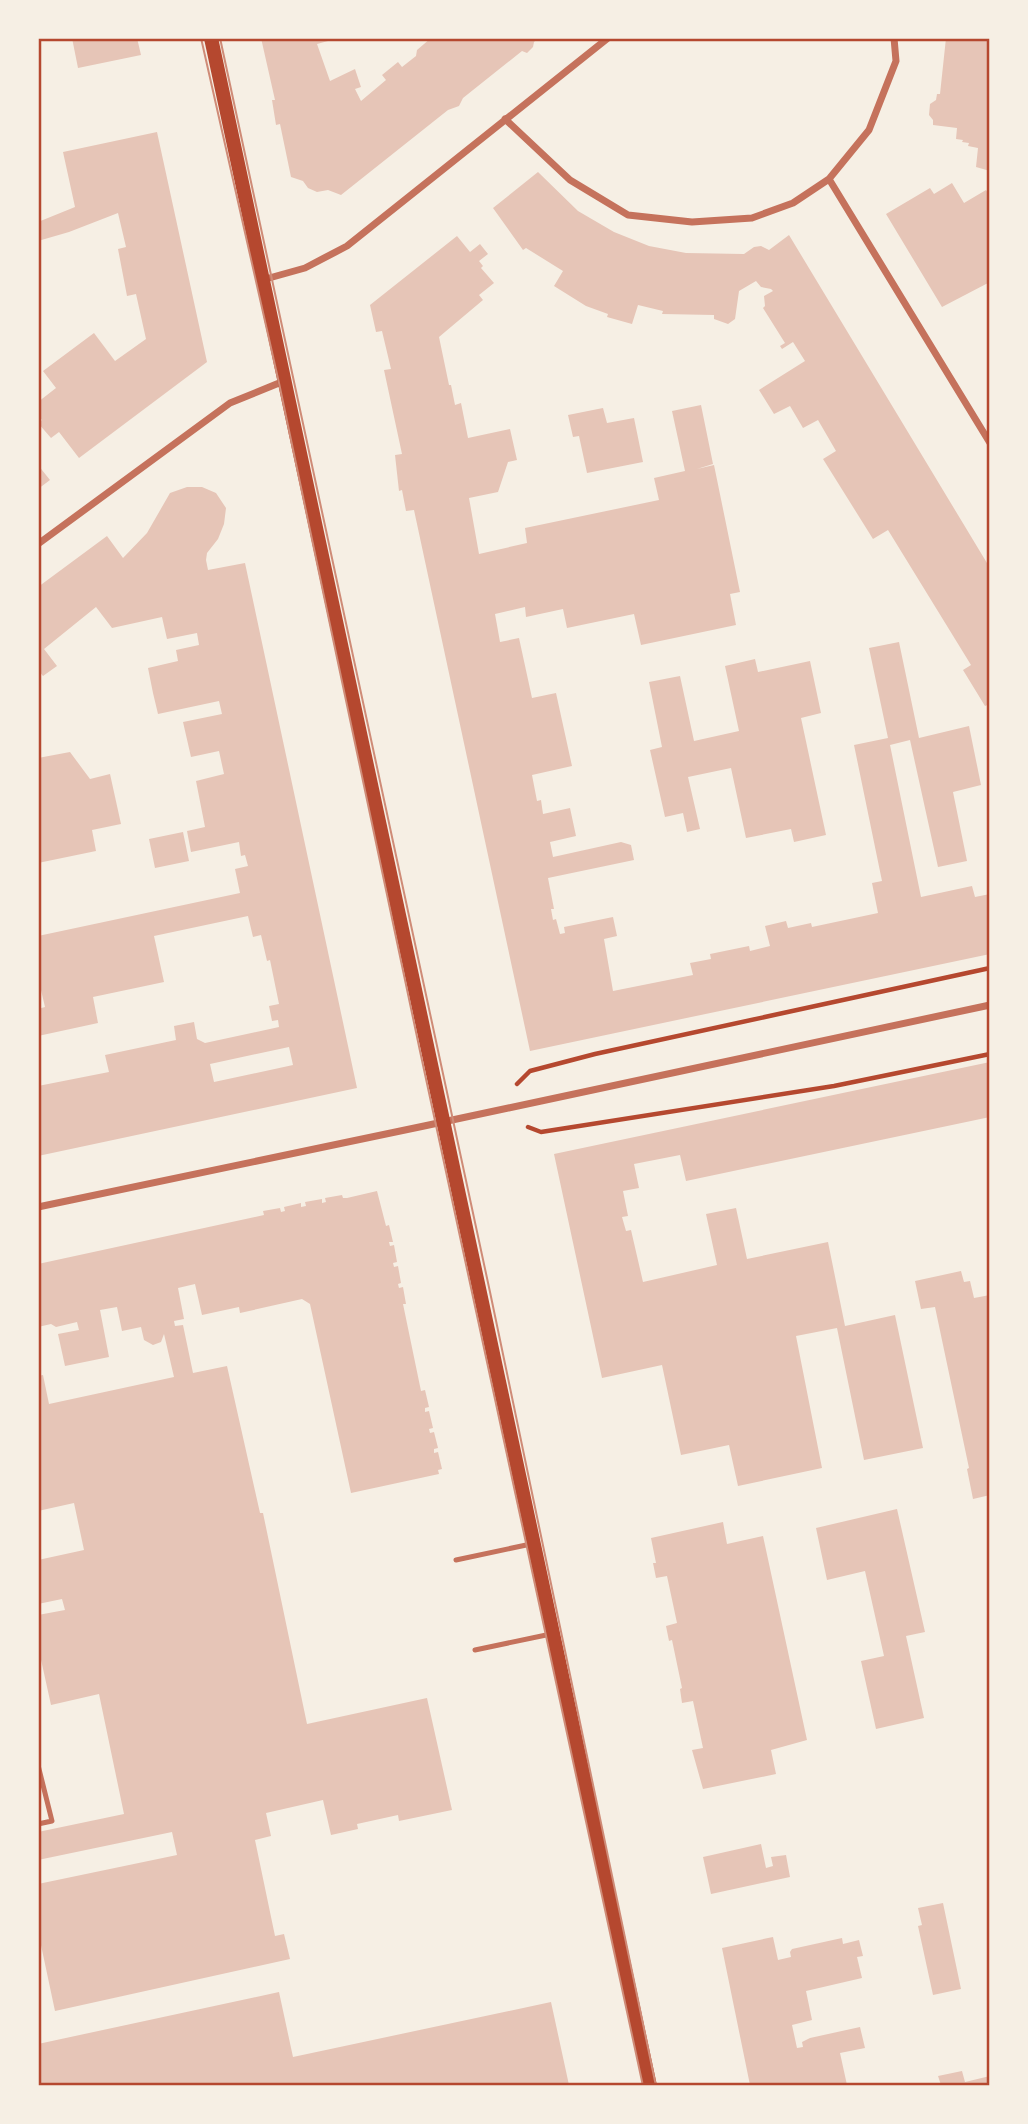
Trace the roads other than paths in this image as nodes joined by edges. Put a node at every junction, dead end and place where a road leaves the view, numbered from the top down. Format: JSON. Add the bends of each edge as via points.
{"nodes":[{"id":1,"x":211,"y":38,"type":"edge"},
{"id":2,"x":608,"y":38,"type":"edge"},
{"id":3,"x":894,"y":38,"type":"edge"},
{"id":4,"x":505,"y":119,"type":"junction"},
{"id":5,"x":829,"y":179,"type":"junction"},
{"id":6,"x":262,"y":280,"type":"junction"},
{"id":7,"x":285,"y":381,"type":"junction"},
{"id":8,"x":989,"y":443,"type":"edge"},
{"id":9,"x":38,"y":544,"type":"edge"},
{"id":10,"x":989,"y":1005,"type":"edge"},
{"id":11,"x":444,"y":1123,"type":"junction"},
{"id":12,"x":38,"y":1206,"type":"edge"},
{"id":13,"x":534,"y":1544,"type":"junction"},
{"id":14,"x":456,"y":1560,"type":"dead end"},
{"id":15,"x":554,"y":1634,"type":"junction"},
{"id":16,"x":475,"y":1650,"type":"dead end"},
{"id":17,"x":38,"y":1765,"type":"edge"},
{"id":18,"x":38,"y":1824,"type":"edge"},
{"id":19,"x":650,"y":2085,"type":"edge"}],
"edges":[{"from":1,"to":6,"type":"main road"},
{"from":2,"to":4,"type":"street"},
{"from":3,"to":5,"type":"street","via":[[896,61],[869,130]]},
{"from":4,"to":5,"type":"street","via":[[570,180],[628,215],[692,222],[752,218],[793,203]]},
{"from":4,"to":6,"type":"street","via":[[347,246],[304,268]]},
{"from":5,"to":8,"type":"street"},
{"from":6,"to":7,"type":"main road"},
{"from":7,"to":9,"type":"street","via":[[230,403]]},
{"from":7,"to":11,"type":"main road"},
{"from":10,"to":11,"type":"street"},
{"from":11,"to":12,"type":"street"},
{"from":11,"to":13,"type":"main road"},
{"from":13,"to":14,"type":"lane"},
{"from":13,"to":15,"type":"main road"},
{"from":15,"to":16,"type":"lane"},
{"from":15,"to":19,"type":"main road"},
{"from":17,"to":18,"type":"lane","via":[[52,1821]]}]}
